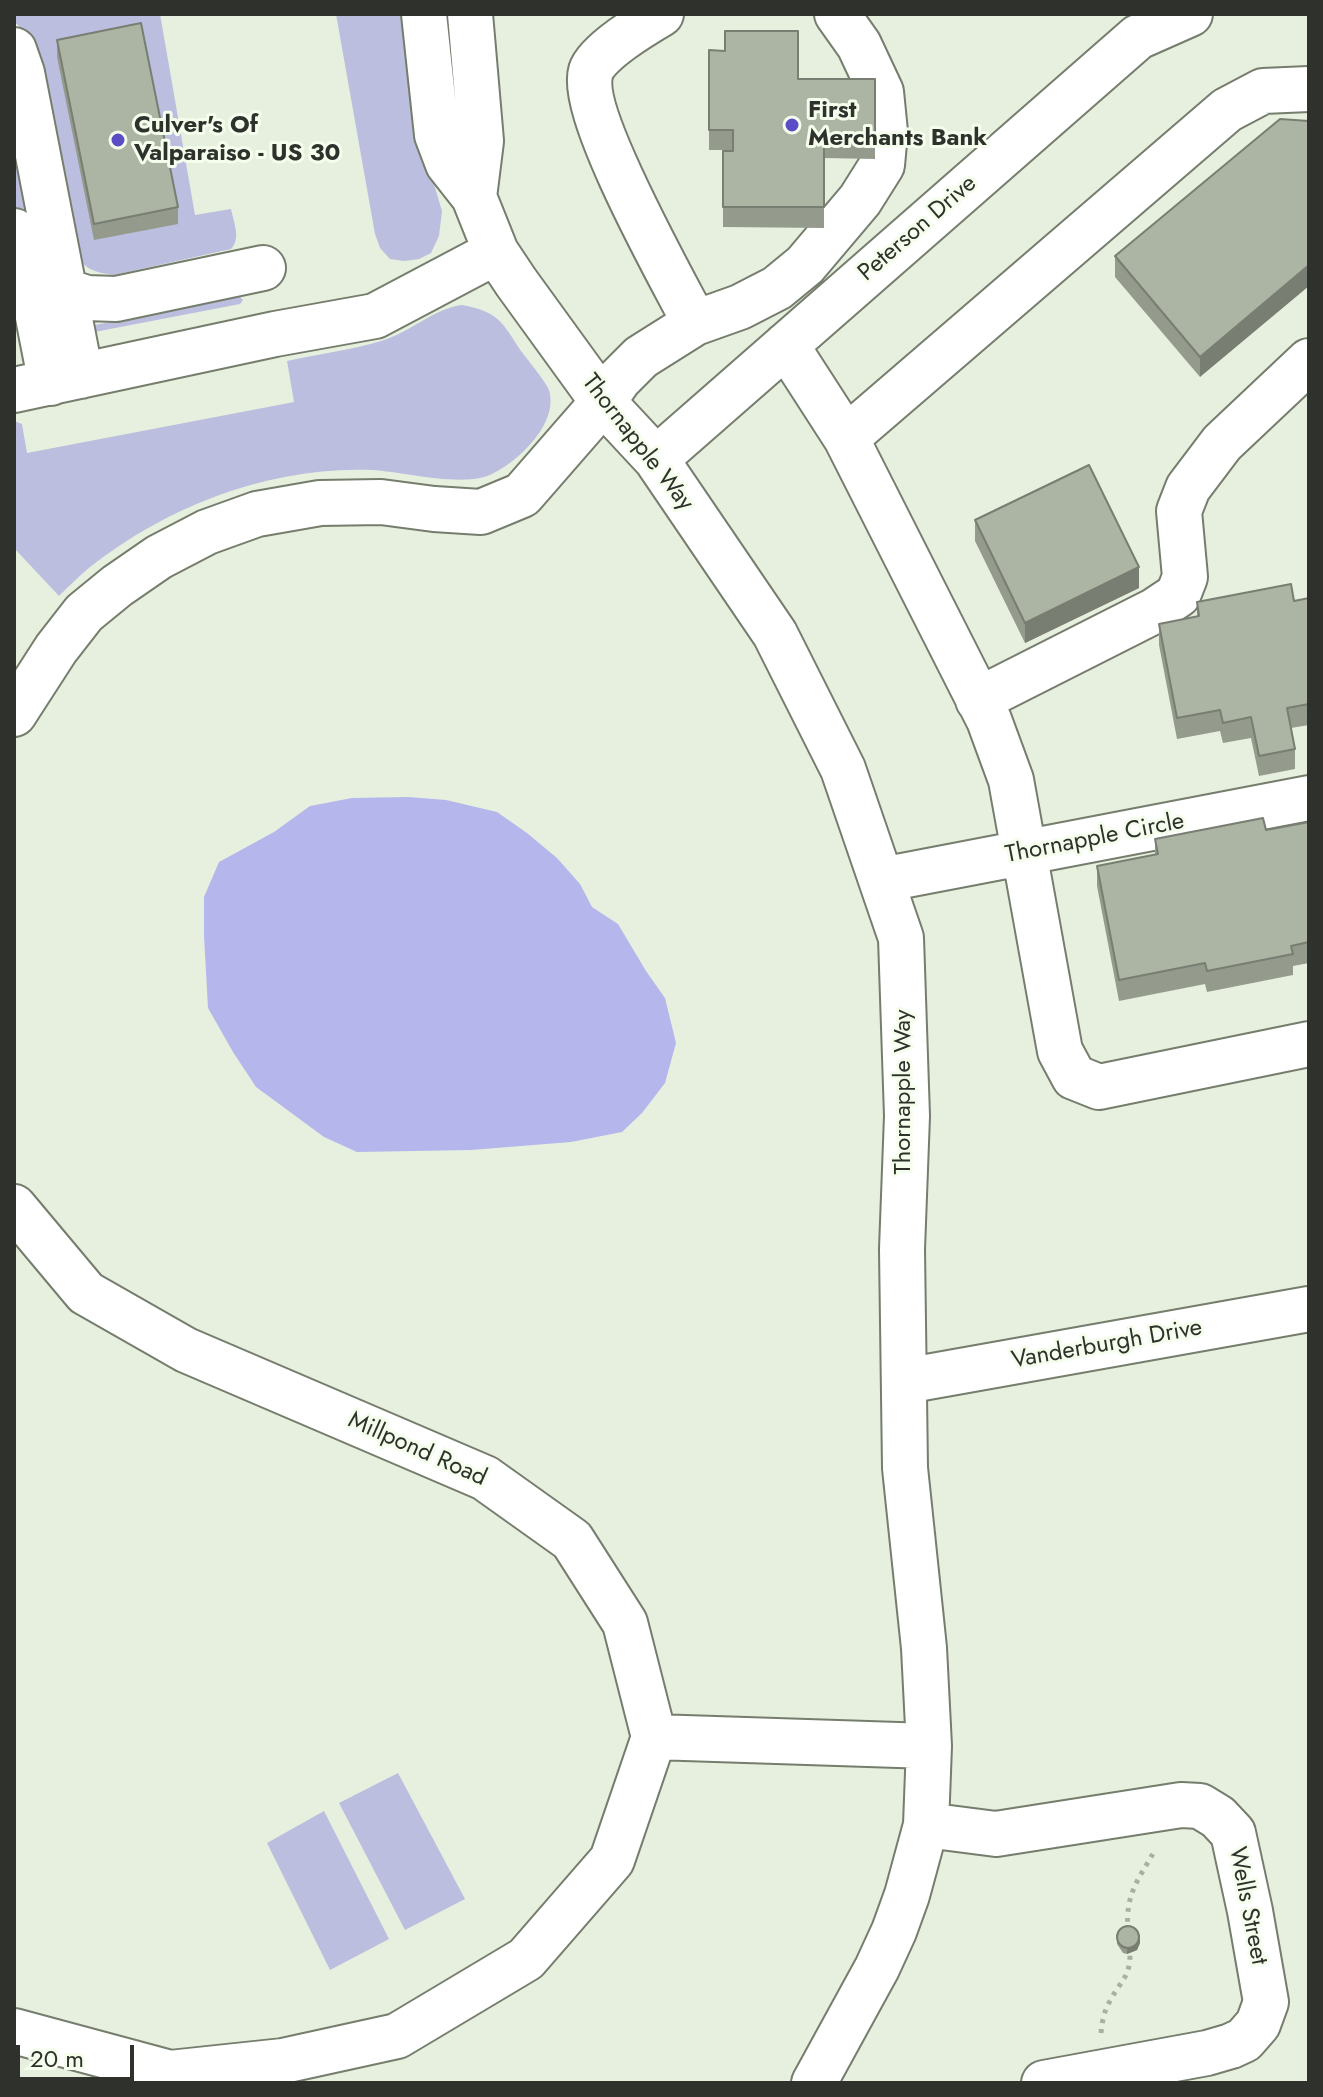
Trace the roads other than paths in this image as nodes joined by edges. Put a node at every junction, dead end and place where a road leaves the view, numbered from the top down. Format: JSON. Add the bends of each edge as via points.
{"nodes":[{"id":1,"x":424,"y":14,"type":"edge"},
{"id":2,"x":470,"y":14,"type":"edge"},
{"id":3,"x":661,"y":14,"type":"edge"},
{"id":4,"x":837,"y":14,"type":"edge"},
{"id":5,"x":1190,"y":14,"type":"edge"},
{"id":6,"x":14,"y":50,"type":"edge"},
{"id":7,"x":1309,"y":89,"type":"edge"},
{"id":8,"x":474,"y":197,"type":"junction"},
{"id":9,"x":14,"y":231,"type":"edge"},
{"id":10,"x":496,"y":252,"type":"junction"},
{"id":11,"x":263,"y":268,"type":"dead end"},
{"id":12,"x":65,"y":291,"type":"junction"},
{"id":13,"x":695,"y":323,"type":"junction"},
{"id":14,"x":786,"y":345,"type":"junction"},
{"id":15,"x":1309,"y":361,"type":"edge"},
{"id":16,"x":49,"y":383,"type":"edge"},
{"id":17,"x":603,"y":402,"type":"junction"},
{"id":18,"x":846,"y":438,"type":"junction"},
{"id":19,"x":656,"y":459,"type":"junction"},
{"id":20,"x":18,"y":696,"type":"edge"},
{"id":21,"x":978,"y":700,"type":"junction"},
{"id":22,"x":1309,"y":798,"type":"edge"},
{"id":23,"x":1024,"y":852,"type":"junction"},
{"id":24,"x":881,"y":880,"type":"junction"},
{"id":25,"x":1309,"y":1044,"type":"edge"},
{"id":26,"x":14,"y":1207,"type":"edge"},
{"id":27,"x":1309,"y":1309,"type":"edge"},
{"id":28,"x":905,"y":1381,"type":"junction"},
{"id":29,"x":654,"y":1737,"type":"junction"},
{"id":30,"x":929,"y":1746,"type":"junction"},
{"id":31,"x":926,"y":1825,"type":"junction"},
{"id":32,"x":14,"y":2031,"type":"edge"},
{"id":33,"x":814,"y":2083,"type":"edge"},
{"id":34,"x":1044,"y":2083,"type":"edge"}],
"edges":[{"from":1,"to":8,"type":"street","name":"Thornapple Way","via":[[437,135],[448,164]]},
{"from":2,"to":8,"type":"street","name":"Thornapple Way","via":[[481,141]]},
{"from":3,"to":13,"type":"street","via":[[595,62],[590,74],[593,102],[638,215]]},
{"from":4,"to":13,"type":"street","via":[[881,92],[882,165],[805,265],[777,288]]},
{"from":5,"to":14,"type":"street","name":"Peterson Drive","via":[[1138,37]]},
{"from":6,"to":12,"type":"street"},
{"from":7,"to":18,"type":"street","via":[[1263,91],[1227,110]]},
{"from":8,"to":10,"type":"street","name":"Thornapple Way"},
{"from":9,"to":16,"type":"street","via":[[25,251]]},
{"from":10,"to":16,"type":"street","via":[[375,316]]},
{"from":10,"to":17,"type":"street","name":"Thornapple Way"},
{"from":11,"to":12,"type":"street","via":[[116,299]]},
{"from":12,"to":16,"type":"street"},
{"from":13,"to":17,"type":"street","via":[[641,357]]},
{"from":14,"to":18,"type":"street"},
{"from":14,"to":19,"type":"street","name":"Peterson Drive"},
{"from":15,"to":21,"type":"street","via":[[1222,443],[1188,488],[1179,511],[1185,577],[1178,595]]},
{"from":17,"to":19,"type":"street","name":"Thornapple Way"},
{"from":17,"to":20,"type":"street","via":[[522,495],[481,512],[381,502],[320,503],[257,514],[207,532],[159,557],[84,613]]},
{"from":18,"to":21,"type":"street"},
{"from":19,"to":24,"type":"street","name":"Thornapple Way","via":[[775,634],[843,769]]},
{"from":21,"to":23,"type":"street","via":[[1011,780]]},
{"from":22,"to":23,"type":"street","name":"Thornapple Circle"},
{"from":23,"to":24,"type":"street","name":"Thornapple Circle"},
{"from":23,"to":25,"type":"street","via":[[1060,1051],[1074,1077],[1099,1087]]},
{"from":24,"to":28,"type":"street","name":"Thornapple Way","via":[[901,938],[907,1116]]},
{"from":26,"to":29,"type":"street","name":"Millpond Road","via":[[86,1293],[186,1350],[485,1478],[572,1540],[625,1623]]},
{"from":27,"to":28,"type":"street","name":"Vanderburgh Drive"},
{"from":28,"to":30,"type":"street","name":"Thornapple Way","via":[[905,1468]]},
{"from":29,"to":30,"type":"street"},
{"from":29,"to":32,"type":"street","via":[[612,1860],[526,1959],[397,2036],[283,2061],[170,2073]]},
{"from":30,"to":31,"type":"street","name":"Thornapple Way"},
{"from":31,"to":33,"type":"street","name":"Thornapple Way","via":[[894,1931]]},
{"from":31,"to":34,"type":"street","name":"Wells Street","via":[[996,1834],[1163,1806],[1200,1806],[1233,1833],[1266,2002],[1253,2030],[1244,2040],[1202,2054]]}]}
